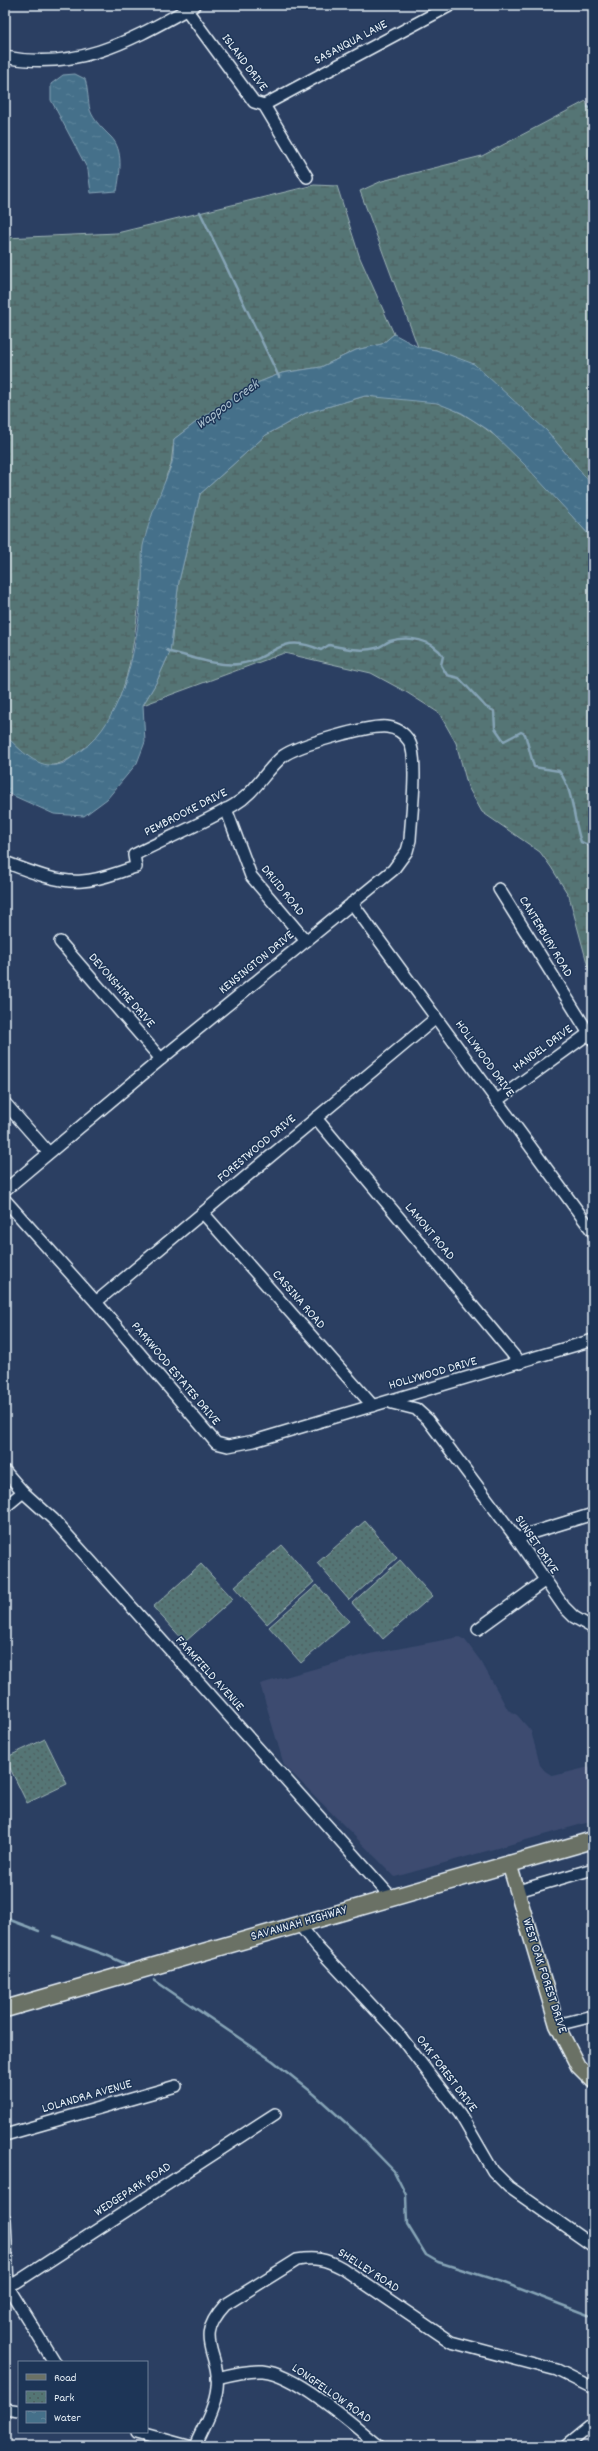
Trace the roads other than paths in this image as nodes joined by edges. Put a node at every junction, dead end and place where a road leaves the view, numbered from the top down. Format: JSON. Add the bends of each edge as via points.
{"nodes":[{"id":1,"x":451,"y":5,"type":"edge"},
{"id":2,"x":188,"y":7,"type":"edge"},
{"id":3,"x":5,"y":57,"type":"edge"},
{"id":4,"x":264,"y":105,"type":"junction"},
{"id":5,"x":307,"y":177,"type":"dead end"},
{"id":6,"x":374,"y":727,"type":"joint"},
{"id":7,"x":226,"y":809,"type":"junction"},
{"id":8,"x":5,"y":862,"type":"edge"},
{"id":9,"x":499,"y":889,"type":"dead end"},
{"id":10,"x":352,"y":903,"type":"junction"},
{"id":11,"x":306,"y":941,"type":"junction"},
{"id":12,"x":60,"y":942,"type":"dead end"},
{"id":13,"x":436,"y":1018,"type":"junction"},
{"id":14,"x":590,"y":1037,"type":"edge"},
{"id":15,"x":161,"y":1059,"type":"junction"},
{"id":16,"x":496,"y":1100,"type":"junction"},
{"id":17,"x":5,"y":1103,"type":"edge"},
{"id":18,"x":316,"y":1118,"type":"junction"},
{"id":19,"x":48,"y":1152,"type":"junction"},
{"id":20,"x":5,"y":1190,"type":"edge"},
{"id":21,"x":5,"y":1200,"type":"edge"},
{"id":22,"x":203,"y":1213,"type":"junction"},
{"id":23,"x":593,"y":1232,"type":"edge"},
{"id":24,"x":96,"y":1302,"type":"junction"},
{"id":25,"x":593,"y":1340,"type":"edge"},
{"id":26,"x":520,"y":1363,"type":"junction"},
{"id":27,"x":387,"y":1402,"type":"junction"},
{"id":28,"x":373,"y":1406,"type":"junction"},
{"id":29,"x":5,"y":1471,"type":"edge"},
{"id":30,"x":23,"y":1492,"type":"junction"},
{"id":31,"x":5,"y":1507,"type":"edge"},
{"id":32,"x":593,"y":1514,"type":"edge"},
{"id":33,"x":517,"y":1540,"type":"junction"},
{"id":34,"x":544,"y":1581,"type":"junction"},
{"id":35,"x":593,"y":1628,"type":"edge"},
{"id":36,"x":478,"y":1629,"type":"dead end"},
{"id":37,"x":593,"y":1840,"type":"edge"},
{"id":38,"x":509,"y":1863,"type":"junction"},
{"id":39,"x":593,"y":1869,"type":"edge"},
{"id":40,"x":518,"y":1891,"type":"junction"},
{"id":41,"x":391,"y":1898,"type":"junction"},
{"id":42,"x":299,"y":1924,"type":"junction"},
{"id":43,"x":5,"y":2009,"type":"edge"},
{"id":44,"x":593,"y":2016,"type":"edge"},
{"id":45,"x":558,"y":2025,"type":"junction"},
{"id":46,"x":593,"y":2081,"type":"edge"},
{"id":47,"x":176,"y":2086,"type":"dead end"},
{"id":48,"x":275,"y":2114,"type":"dead end"},
{"id":49,"x":5,"y":2135,"type":"edge"},
{"id":50,"x":5,"y":2218,"type":"edge"},
{"id":51,"x":593,"y":2246,"type":"edge"},
{"id":52,"x":6,"y":2287,"type":"edge"},
{"id":53,"x":53,"y":2361,"type":"edge"},
{"id":54,"x":217,"y":2378,"type":"junction"},
{"id":55,"x":593,"y":2388,"type":"edge"},
{"id":56,"x":5,"y":2409,"type":"edge"},
{"id":57,"x":18,"y":2411,"type":"edge"},
{"id":58,"x":593,"y":2424,"type":"edge"},
{"id":59,"x":141,"y":2433,"type":"edge"},
{"id":60,"x":188,"y":2446,"type":"edge"},
{"id":61,"x":196,"y":2446,"type":"edge"},
{"id":62,"x":379,"y":2446,"type":"edge"},
{"id":63,"x":566,"y":2446,"type":"edge"}],
"edges":[{"from":1,"to":4,"type":"street","name":"SASANQUA LANE"},
{"from":2,"to":3,"type":"street","via":[[100,52],[72,58],[42,60]]},
{"from":2,"to":4,"type":"street","name":"ISLAND DRIVE","via":[[254,102]]},
{"from":4,"to":5,"type":"street","name":"ISLAND DRIVE"},
{"from":6,"to":7,"type":"street","name":"PEMBROOKE DRIVE","via":[[299,748],[284,756],[251,793]]},
{"from":6,"to":10,"type":"street","name":"KENSINGTON DRIVE","via":[[389,727],[403,732],[410,742],[414,760],[410,840],[407,851],[393,870]]},
{"from":7,"to":8,"type":"street","name":"PEMBROOKE DRIVE","via":[[134,855],[136,867],[105,877],[82,881],[68,880]]},
{"from":7,"to":11,"type":"street","name":"DRUID ROAD","via":[[251,876]]},
{"from":9,"to":14,"type":"street","name":"CANTERBURY ROAD"},
{"from":10,"to":11,"type":"street","name":"KENSINGTON DRIVE"},
{"from":10,"to":13,"type":"street","name":"HOLLYWOOD DRIVE"},
{"from":11,"to":15,"type":"street","name":"KENSINGTON DRIVE"},
{"from":12,"to":15,"type":"street","name":"DEVONSHIRE DRIVE"},
{"from":13,"to":16,"type":"street","name":"HOLLYWOOD DRIVE"},
{"from":13,"to":18,"type":"street","name":"FORESTWOOD DRIVE"},
{"from":14,"to":16,"type":"street","name":"HANDEL DRIVE"},
{"from":15,"to":19,"type":"street","name":"KENSINGTON DRIVE"},
{"from":16,"to":23,"type":"street","name":"HOLLYWOOD DRIVE"},
{"from":17,"to":19,"type":"street"},
{"from":18,"to":22,"type":"street","name":"FORESTWOOD DRIVE"},
{"from":18,"to":26,"type":"street","name":"LAMONT ROAD"},
{"from":19,"to":20,"type":"street","name":"KENSINGTON DRIVE"},
{"from":21,"to":24,"type":"street","name":"PARKWOOD ESTATES DRIVE"},
{"from":22,"to":24,"type":"street","name":"FORESTWOOD DRIVE"},
{"from":22,"to":28,"type":"street","name":"CASSINA ROAD"},
{"from":24,"to":28,"type":"street","name":"PARKWOOD ESTATES DRIVE","via":[[216,1443],[228,1446],[254,1441]]},
{"from":25,"to":26,"type":"street","name":"HOLLYWOOD DRIVE"},
{"from":26,"to":27,"type":"street","name":"HOLLYWOOD DRIVE"},
{"from":27,"to":28,"type":"street","name":"HOLLYWOOD DRIVE"},
{"from":27,"to":33,"type":"street","name":"SUNSET DRIVE","via":[[404,1404],[416,1409],[428,1420]]},
{"from":29,"to":30,"type":"street","name":"FARMFIELD AVENUE"},
{"from":30,"to":31,"type":"street"},
{"from":30,"to":41,"type":"street","name":"FARMFIELD AVENUE","via":[[53,1519]]},
{"from":32,"to":33,"type":"street","via":[[528,1534]]},
{"from":33,"to":34,"type":"street","name":"SUNSET DRIVE"},
{"from":34,"to":35,"type":"street","name":"SUNSET DRIVE","via":[[574,1617]]},
{"from":34,"to":36,"type":"street"},
{"from":37,"to":38,"type":"highway","name":"SAVANNAH HIGHWAY"},
{"from":38,"to":40,"type":"main road","name":"WEST OAK FOREST DRIVE"},
{"from":38,"to":41,"type":"highway","name":"SAVANNAH HIGHWAY"},
{"from":39,"to":40,"type":"street"},
{"from":40,"to":45,"type":"main road","name":"WEST OAK FOREST DRIVE"},
{"from":41,"to":42,"type":"highway","name":"SAVANNAH HIGHWAY"},
{"from":42,"to":43,"type":"highway","name":"SAVANNAH HIGHWAY"},
{"from":42,"to":51,"type":"street","name":"OAK FOREST DRIVE","via":[[317,1947],[401,2037],[460,2114],[493,2171],[509,2187]]},
{"from":44,"to":45,"type":"street"},
{"from":45,"to":46,"type":"main road","name":"WEST OAK FOREST DRIVE","via":[[578,2066]]},
{"from":47,"to":49,"type":"street","name":"LOLANDRA AVENUE"},
{"from":48,"to":52,"type":"street","name":"WEDGEPARK ROAD"},
{"from":50,"to":52,"type":"street"},
{"from":52,"to":53,"type":"street"},
{"from":54,"to":55,"type":"street","name":"SHELLEY ROAD","via":[[209,2335],[210,2324],[216,2314],[224,2305],[297,2260],[317,2258],[342,2268],[451,2342],[557,2370]]},
{"from":54,"to":61,"type":"street","name":"SHELLEY ROAD","via":[[214,2400]]},
{"from":54,"to":62,"type":"street","name":"LONGFELLOW ROAD","via":[[252,2371],[274,2373],[299,2386],[341,2415]]},
{"from":56,"to":57,"type":"street"},
{"from":58,"to":63,"type":"street"},
{"from":59,"to":60,"type":"street"}]}
